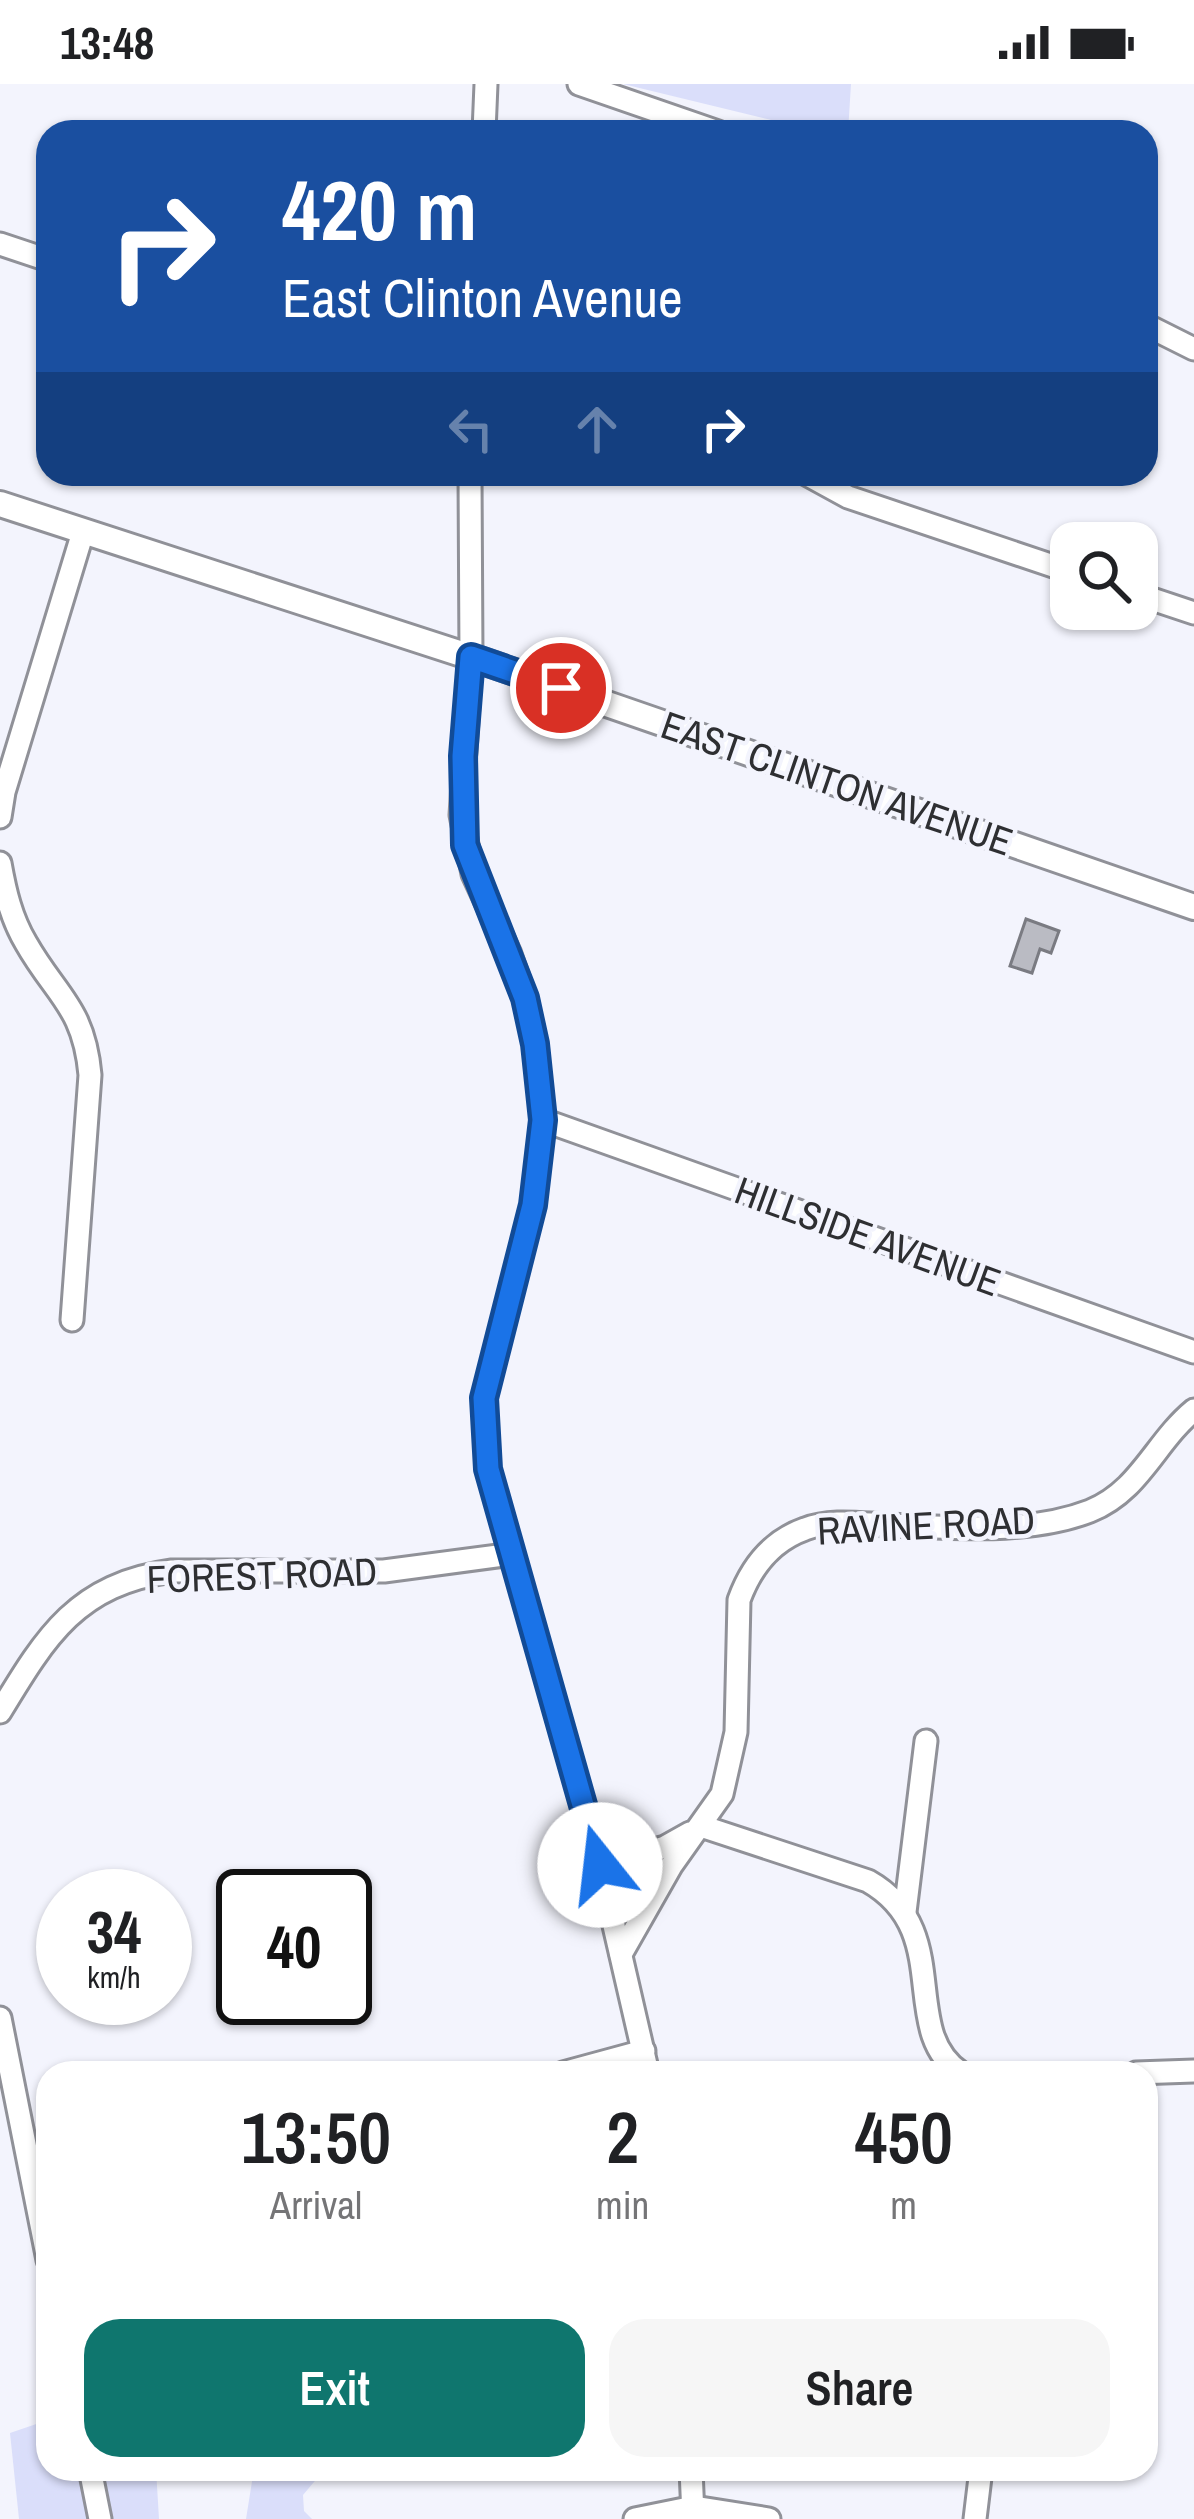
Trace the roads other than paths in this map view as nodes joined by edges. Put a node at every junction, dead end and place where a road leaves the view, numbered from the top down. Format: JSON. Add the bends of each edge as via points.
{"nodes":[{"id":1,"x":486,"y":84,"type":"edge"},
{"id":2,"x":580,"y":84,"type":"edge"},
{"id":3,"x":484,"y":120,"type":"edge"},
{"id":4,"x":684,"y":120,"type":"edge"},
{"id":5,"x":0,"y":244,"type":"edge"},
{"id":6,"x":36,"y":256,"type":"edge"},
{"id":7,"x":1158,"y":331,"type":"edge"},
{"id":8,"x":1194,"y":349,"type":"edge"},
{"id":9,"x":470,"y":486,"type":"edge"},
{"id":10,"x":828,"y":486,"type":"edge"},
{"id":11,"x":0,"y":504,"type":"edge"},
{"id":12,"x":83,"y":532,"type":"junction"},
{"id":13,"x":1050,"y":565,"type":"edge"},
{"id":14,"x":1158,"y":601,"type":"edge"},
{"id":15,"x":1194,"y":613,"type":"edge"},
{"id":16,"x":471,"y":657,"type":"junction"},
{"id":17,"x":0,"y":817,"type":"edge"},
{"id":18,"x":0,"y":863,"type":"edge"},
{"id":19,"x":1194,"y":907,"type":"edge"},
{"id":20,"x":543,"y":1120,"type":"junction"},
{"id":21,"x":72,"y":1320,"type":"dead end"},
{"id":22,"x":1194,"y":1352,"type":"edge"},
{"id":23,"x":1194,"y":1410,"type":"edge"},
{"id":24,"x":512,"y":1554,"type":"junction"},
{"id":25,"x":0,"y":1710,"type":"edge"},
{"id":26,"x":926,"y":1741,"type":"dead end"},
{"id":27,"x":700,"y":1826,"type":"junction"},
{"id":28,"x":600,"y":1865,"type":"junction"},
{"id":29,"x":905,"y":1912,"type":"junction"},
{"id":30,"x":621,"y":1954,"type":"junction"},
{"id":31,"x":0,"y":2018,"type":"edge"},
{"id":32,"x":646,"y":2061,"type":"edge"},
{"id":33,"x":948,"y":2061,"type":"edge"},
{"id":34,"x":1194,"y":2071,"type":"edge"},
{"id":35,"x":1158,"y":2072,"type":"edge"},
{"id":36,"x":36,"y":2200,"type":"edge"},
{"id":37,"x":92,"y":2481,"type":"edge"},
{"id":38,"x":692,"y":2481,"type":"edge"},
{"id":39,"x":980,"y":2481,"type":"edge"},
{"id":40,"x":693,"y":2513,"type":"edge"},
{"id":41,"x":100,"y":2519,"type":"edge"},
{"id":42,"x":635,"y":2519,"type":"edge"},
{"id":43,"x":769,"y":2519,"type":"edge"},
{"id":44,"x":975,"y":2519,"type":"edge"}],
"edges":[{"from":1,"to":3,"type":"street"},
{"from":2,"to":4,"type":"street"},
{"from":5,"to":6,"type":"street"},
{"from":7,"to":8,"type":"street"},
{"from":9,"to":16,"type":"street"},
{"from":10,"to":13,"type":"street"},
{"from":11,"to":12,"type":"main road","name":"EAST CLINTON AVENUE"},
{"from":12,"to":16,"type":"main road","name":"EAST CLINTON AVENUE"},
{"from":12,"to":17,"type":"street"},
{"from":14,"to":15,"type":"street"},
{"from":16,"to":19,"type":"main road","name":"EAST CLINTON AVENUE"},
{"from":16,"to":20,"type":"street","via":[[465,845],[525,998]]},
{"from":18,"to":21,"type":"street","via":[[26,944],[67,998],[88,1046]]},
{"from":20,"to":22,"type":"street","name":"HILLSIDE AVENUE"},
{"from":20,"to":24,"type":"street","via":[[529,1223],[484,1398],[488,1469]]},
{"from":23,"to":27,"type":"street","name":"RAVINE ROAD","via":[[1134,1482],[1089,1512],[975,1527],[828,1523],[772,1548],[739,1600],[736,1732],[722,1794]]},
{"from":24,"to":25,"type":"street","name":"FOREST ROAD","via":[[384,1571],[172,1571],[129,1580],[95,1594],[53,1629]]},
{"from":24,"to":28,"type":"street"},
{"from":26,"to":29,"type":"street"},
{"from":27,"to":28,"type":"street","via":[[664,1847]]},
{"from":27,"to":29,"type":"street","via":[[868,1882]]},
{"from":27,"to":30,"type":"street","name":"RAVINE ROAD"},
{"from":28,"to":30,"type":"street"},
{"from":29,"to":33,"type":"street","via":[[919,1942],[938,2051]]},
{"from":30,"to":32,"type":"street"},
{"from":31,"to":36,"type":"street"},
{"from":34,"to":35,"type":"street"},
{"from":37,"to":41,"type":"street"},
{"from":38,"to":40,"type":"street"},
{"from":39,"to":44,"type":"street"},
{"from":40,"to":42,"type":"street"},
{"from":40,"to":43,"type":"street"}]}
